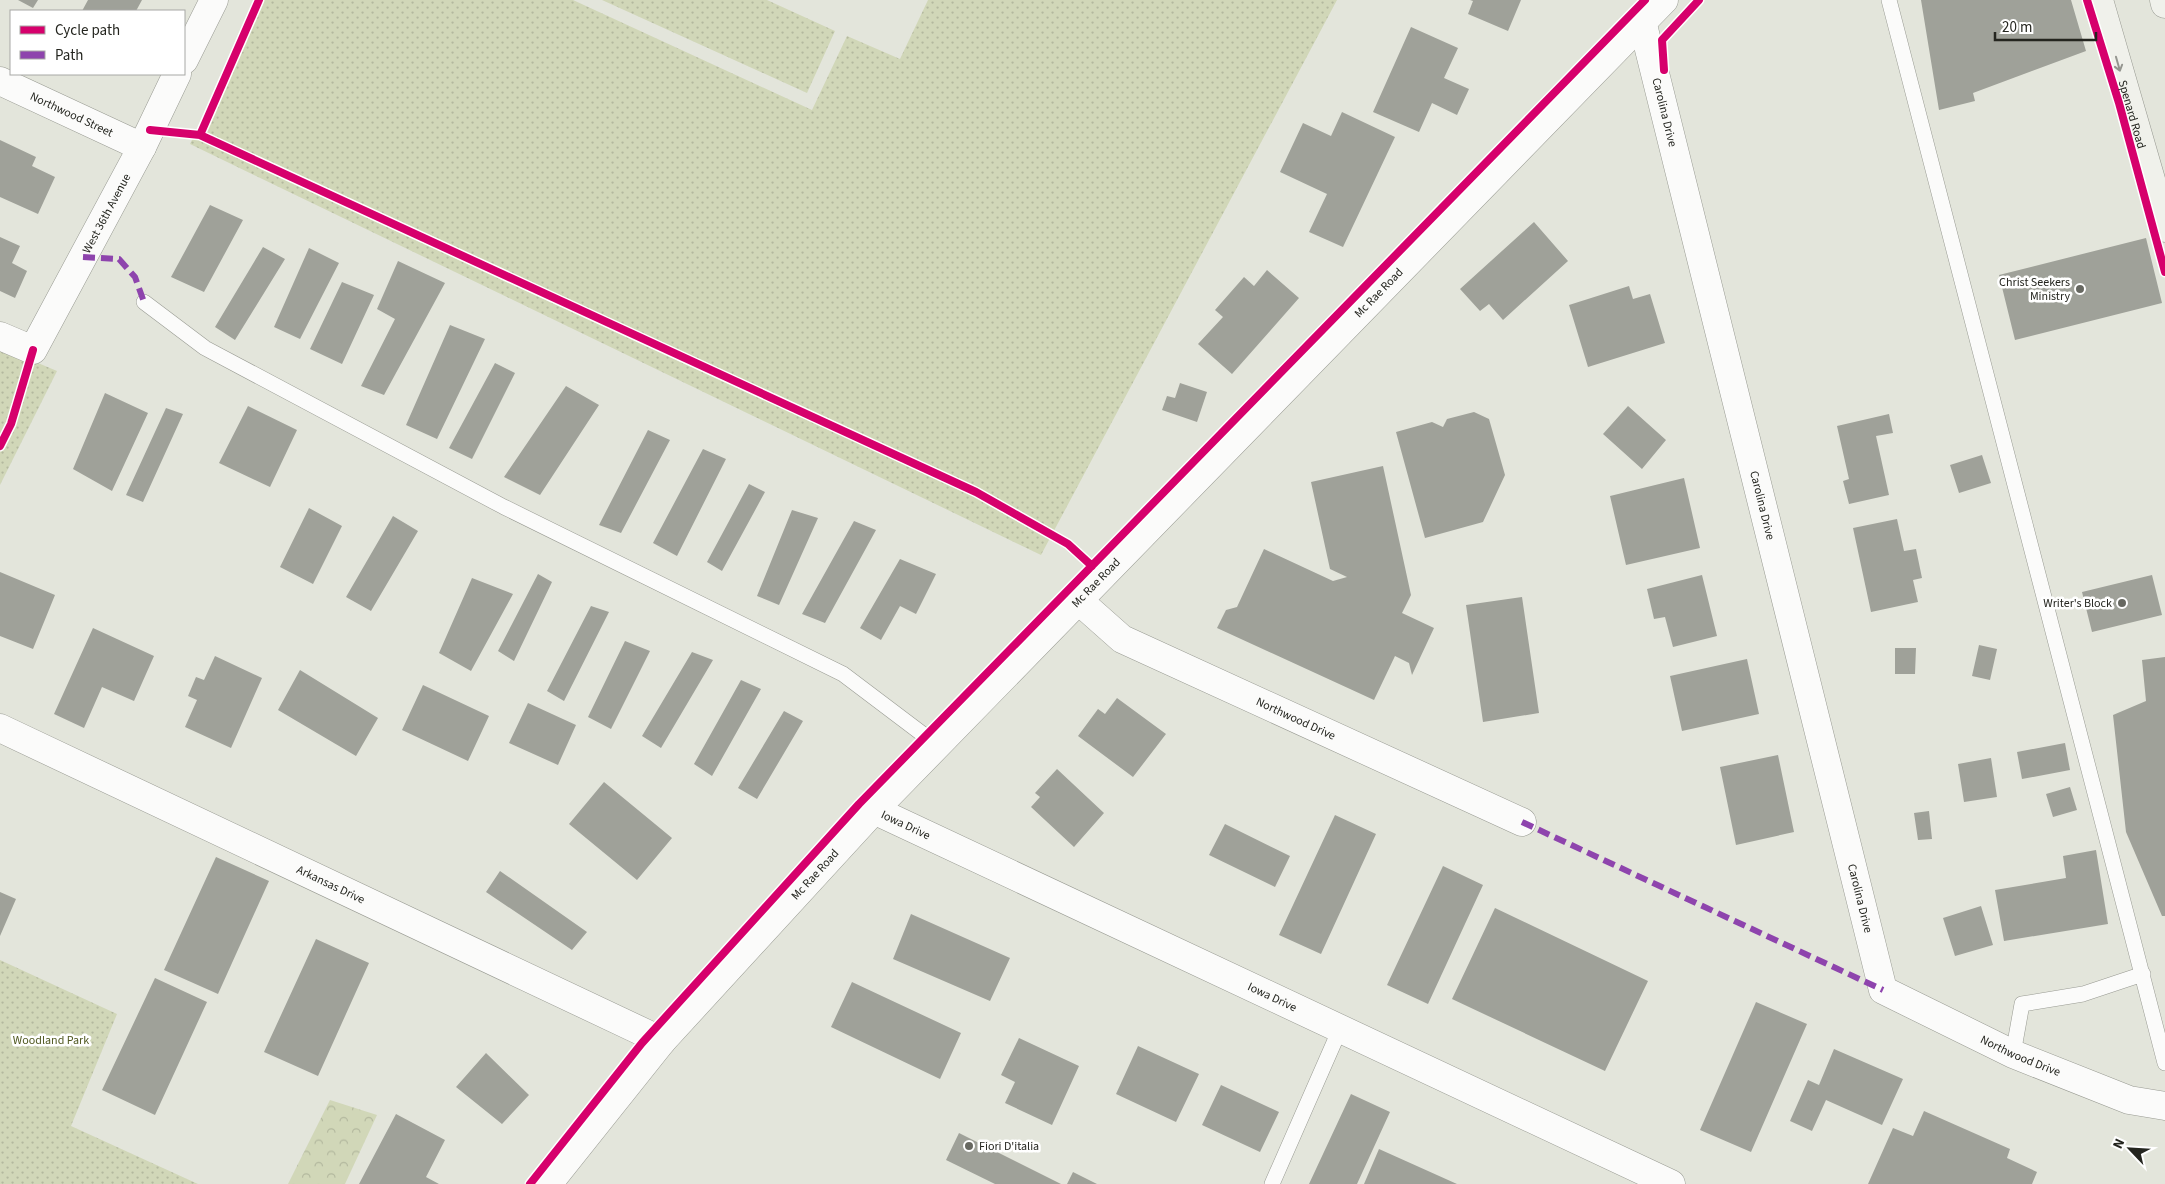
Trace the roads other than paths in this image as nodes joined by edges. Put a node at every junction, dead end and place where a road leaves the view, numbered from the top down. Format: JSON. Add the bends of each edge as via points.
{"nodes":[{"id":1,"x":214,"y":0,"type":"edge"},
{"id":2,"x":1664,"y":0,"type":"edge"},
{"id":3,"x":1889,"y":0,"type":"edge"},
{"id":4,"x":2099,"y":0,"type":"edge"},
{"id":5,"x":2164,"y":0,"type":"edge"},
{"id":6,"x":2165,"y":4,"type":"edge"},
{"id":7,"x":1642,"y":21,"type":"junction"},
{"id":8,"x":185,"y":58,"type":"edge"},
{"id":9,"x":177,"y":75,"type":"edge"},
{"id":10,"x":0,"y":81,"type":"edge"},
{"id":11,"x":142,"y":147,"type":"junction"},
{"id":12,"x":2165,"y":228,"type":"edge"},
{"id":13,"x":144,"y":302,"type":"dead end"},
{"id":14,"x":0,"y":336,"type":"edge"},
{"id":15,"x":1078,"y":600,"type":"junction"},
{"id":16,"x":0,"y":728,"type":"edge"},
{"id":17,"x":937,"y":745,"type":"junction"},
{"id":18,"x":874,"y":810,"type":"junction"},
{"id":19,"x":1522,"y":822,"type":"dead end"},
{"id":20,"x":2143,"y":974,"type":"junction"},
{"id":21,"x":1882,"y":990,"type":"joint"},
{"id":22,"x":1340,"y":1029,"type":"junction"},
{"id":23,"x":662,"y":1041,"type":"junction"},
{"id":24,"x":2013,"y":1054,"type":"junction"},
{"id":25,"x":2165,"y":1062,"type":"edge"},
{"id":26,"x":2165,"y":1106,"type":"edge"},
{"id":27,"x":548,"y":1184,"type":"edge"},
{"id":28,"x":1272,"y":1184,"type":"edge"},
{"id":29,"x":1671,"y":1184,"type":"edge"}],
"edges":[{"from":1,"to":8,"type":"street"},
{"from":2,"to":7,"type":"street","name":"Mc Rae Road"},
{"from":3,"to":20,"type":"lane"},
{"from":4,"to":12,"type":"main road","name":"Spenard Road","one_way":true},
{"from":5,"to":6,"type":"main road"},
{"from":7,"to":15,"type":"street","name":"Mc Rae Road"},
{"from":7,"to":21,"type":"street","name":"Carolina Drive"},
{"from":9,"to":11,"type":"street","name":"West 36th Avenue"},
{"from":10,"to":11,"type":"street","name":"Northwood Street"},
{"from":11,"to":14,"type":"street","name":"West 36th Avenue","via":[[33,350]]},
{"from":13,"to":17,"type":"lane","via":[[204,348],[495,502],[843,674]]},
{"from":15,"to":17,"type":"street","name":"Mc Rae Road"},
{"from":15,"to":19,"type":"street","name":"Northwood Drive","via":[[1122,639]]},
{"from":16,"to":23,"type":"street","name":"Arkansas Drive"},
{"from":17,"to":18,"type":"street","name":"Mc Rae Road"},
{"from":18,"to":22,"type":"street","name":"Iowa Drive"},
{"from":18,"to":23,"type":"street","name":"Mc Rae Road"},
{"from":20,"to":24,"type":"lane","via":[[2083,994],[2022,1004]]},
{"from":20,"to":25,"type":"lane"},
{"from":21,"to":24,"type":"street","name":"Northwood Drive"},
{"from":22,"to":28,"type":"lane"},
{"from":22,"to":29,"type":"street","name":"Iowa Drive"},
{"from":23,"to":27,"type":"street","name":"Mc Rae Road"},
{"from":24,"to":26,"type":"street","name":"Northwood Drive","via":[[2129,1100]]}]}
